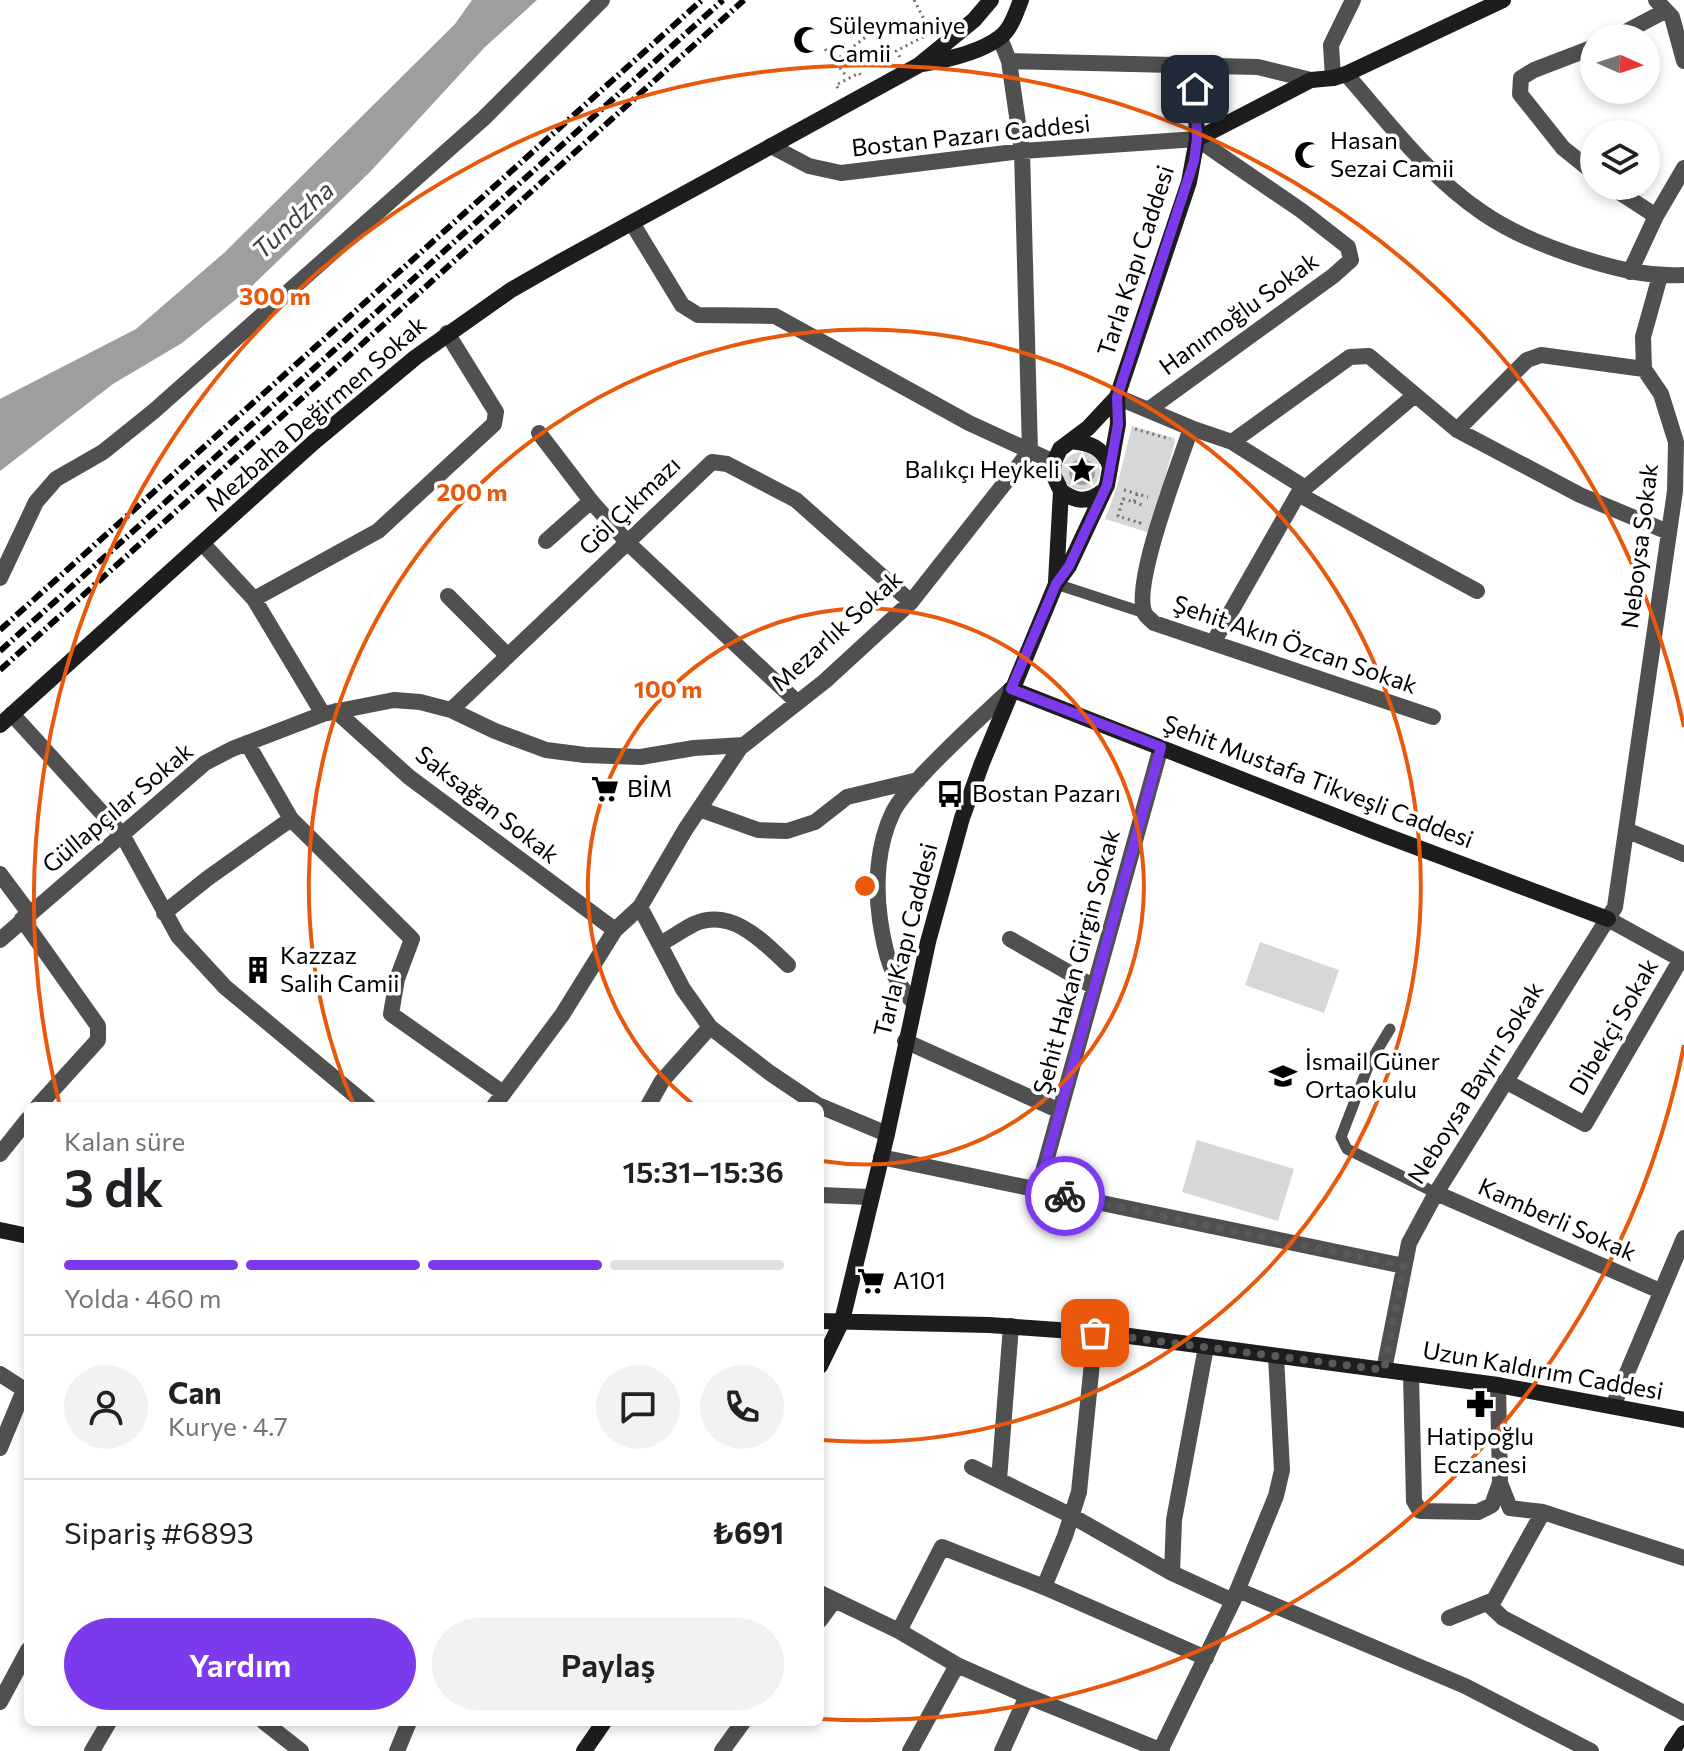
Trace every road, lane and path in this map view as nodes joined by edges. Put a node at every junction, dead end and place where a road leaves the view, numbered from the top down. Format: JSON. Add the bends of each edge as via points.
{"nodes":[{"id":1,"x":602,"y":0,"type":"edge"},
{"id":2,"x":914,"y":0,"type":"edge"},
{"id":3,"x":1021,"y":0,"type":"edge"},
{"id":4,"x":1353,"y":0,"type":"edge"},
{"id":5,"x":1503,"y":0,"type":"edge"},
{"id":6,"x":987,"y":5,"type":"edge"},
{"id":7,"x":1669,"y":10,"type":"edge"},
{"id":8,"x":1011,"y":22,"type":"junction"},
{"id":9,"x":1642,"y":24,"type":"edge"},
{"id":10,"x":926,"y":32,"type":"junction"},
{"id":11,"x":1000,"y":38,"type":"junction"},
{"id":12,"x":825,"y":49,"type":"dead end"},
{"id":13,"x":896,"y":51,"type":"dead end"},
{"id":14,"x":1580,"y":52,"type":"edge"},
{"id":15,"x":835,"y":61,"type":"junction"},
{"id":16,"x":1009,"y":61,"type":"junction"},
{"id":17,"x":1684,"y":61,"type":"edge"},
{"id":18,"x":1194,"y":64,"type":"junction"},
{"id":19,"x":919,"y":65,"type":"junction"},
{"id":20,"x":855,"y":75,"type":"dead end"},
{"id":21,"x":1340,"y":76,"type":"junction"},
{"id":22,"x":848,"y":79,"type":"junction"},
{"id":23,"x":1311,"y":80,"type":"junction"},
{"id":24,"x":840,"y":83,"type":"dead end"},
{"id":25,"x":1197,"y":139,"type":"junction"},
{"id":26,"x":771,"y":146,"type":"junction"},
{"id":27,"x":1022,"y":151,"type":"junction"},
{"id":28,"x":1580,"y":162,"type":"edge"},
{"id":29,"x":1684,"y":168,"type":"edge"},
{"id":30,"x":1631,"y":200,"type":"edge"},
{"id":31,"x":1656,"y":216,"type":"junction"},
{"id":32,"x":632,"y":223,"type":"junction"},
{"id":33,"x":1630,"y":272,"type":"junction"},
{"id":34,"x":1684,"y":275,"type":"edge"},
{"id":35,"x":1660,"y":276,"type":"junction"},
{"id":36,"x":447,"y":333,"type":"junction"},
{"id":37,"x":1644,"y":369,"type":"junction"},
{"id":38,"x":1415,"y":395,"type":"junction"},
{"id":39,"x":1117,"y":397,"type":"junction"},
{"id":40,"x":1148,"y":410,"type":"junction"},
{"id":41,"x":1127,"y":427,"type":"dead end"},
{"id":42,"x":1191,"y":428,"type":"junction"},
{"id":43,"x":1457,"y":430,"type":"junction"},
{"id":44,"x":539,"y":433,"type":"dead end"},
{"id":45,"x":1071,"y":441,"type":"junction"},
{"id":46,"x":1173,"y":442,"type":"dead end"},
{"id":47,"x":1232,"y":442,"type":"junction"},
{"id":48,"x":1030,"y":451,"type":"junction"},
{"id":49,"x":1054,"y":462,"type":"junction"},
{"id":50,"x":1110,"y":466,"type":"junction"},
{"id":51,"x":1108,"y":490,"type":"junction"},
{"id":52,"x":1301,"y":490,"type":"junction"},
{"id":53,"x":1061,"y":491,"type":"junction"},
{"id":54,"x":1137,"y":494,"type":"junction"},
{"id":55,"x":1158,"y":500,"type":"dead end"},
{"id":56,"x":591,"y":501,"type":"junction"},
{"id":57,"x":1134,"y":502,"type":"junction"},
{"id":58,"x":1668,"y":532,"type":"junction"},
{"id":59,"x":546,"y":541,"type":"dead end"},
{"id":60,"x":628,"y":543,"type":"junction"},
{"id":61,"x":203,"y":544,"type":"junction"},
{"id":62,"x":0,"y":578,"type":"edge"},
{"id":63,"x":1056,"y":584,"type":"junction"},
{"id":64,"x":1477,"y":591,"type":"dead end"},
{"id":65,"x":448,"y":596,"type":"dead end"},
{"id":66,"x":254,"y":599,"type":"junction"},
{"id":67,"x":911,"y":602,"type":"junction"},
{"id":68,"x":1145,"y":613,"type":"junction"},
{"id":69,"x":1213,"y":643,"type":"junction"},
{"id":70,"x":508,"y":656,"type":"junction"},
{"id":71,"x":1011,"y":689,"type":"junction"},
{"id":72,"x":797,"y":702,"type":"junction"},
{"id":73,"x":451,"y":710,"type":"junction"},
{"id":74,"x":330,"y":712,"type":"junction"},
{"id":75,"x":1433,"y":717,"type":"dead end"},
{"id":76,"x":6,"y":719,"type":"edge"},
{"id":77,"x":247,"y":743,"type":"junction"},
{"id":78,"x":744,"y":745,"type":"junction"},
{"id":79,"x":1161,"y":747,"type":"junction"},
{"id":80,"x":918,"y":780,"type":"junction"},
{"id":81,"x":699,"y":809,"type":"junction"},
{"id":82,"x":291,"y":819,"type":"junction"},
{"id":83,"x":1626,"y":830,"type":"junction"},
{"id":84,"x":123,"y":836,"type":"junction"},
{"id":85,"x":1684,"y":854,"type":"edge"},
{"id":86,"x":0,"y":874,"type":"edge"},
{"id":87,"x":640,"y":907,"type":"junction"},
{"id":88,"x":164,"y":913,"type":"junction"},
{"id":89,"x":26,"y":916,"type":"junction"},
{"id":90,"x":1608,"y":919,"type":"junction"},
{"id":91,"x":615,"y":930,"type":"junction"},
{"id":92,"x":1010,"y":939,"type":"dead end"},
{"id":93,"x":0,"y":940,"type":"edge"},
{"id":94,"x":660,"y":944,"type":"junction"},
{"id":95,"x":1682,"y":960,"type":"edge"},
{"id":96,"x":788,"y":965,"type":"dead end"},
{"id":97,"x":1094,"y":987,"type":"junction"},
{"id":98,"x":914,"y":1003,"type":"junction"},
{"id":99,"x":710,"y":1027,"type":"junction"},
{"id":100,"x":1390,"y":1029,"type":"dead end"},
{"id":101,"x":905,"y":1041,"type":"junction"},
{"id":102,"x":1505,"y":1081,"type":"junction"},
{"id":103,"x":498,"y":1100,"type":"edge"},
{"id":104,"x":42,"y":1102,"type":"edge"},
{"id":105,"x":363,"y":1102,"type":"edge"},
{"id":106,"x":650,"y":1102,"type":"edge"},
{"id":107,"x":814,"y":1102,"type":"edge"},
{"id":108,"x":824,"y":1108,"type":"edge"},
{"id":109,"x":1060,"y":1111,"type":"junction"},
{"id":110,"x":24,"y":1122,"type":"edge"},
{"id":111,"x":887,"y":1134,"type":"junction"},
{"id":112,"x":6,"y":1136,"type":"edge"},
{"id":113,"x":0,"y":1154,"type":"edge"},
{"id":114,"x":881,"y":1157,"type":"junction"},
{"id":115,"x":1038,"y":1190,"type":"junction"},
{"id":116,"x":1436,"y":1193,"type":"junction"},
{"id":117,"x":824,"y":1195,"type":"edge"},
{"id":118,"x":870,"y":1197,"type":"junction"},
{"id":119,"x":0,"y":1230,"type":"edge"},
{"id":120,"x":24,"y":1235,"type":"edge"},
{"id":121,"x":1684,"y":1238,"type":"edge"},
{"id":122,"x":1404,"y":1266,"type":"junction"},
{"id":123,"x":1660,"y":1291,"type":"junction"},
{"id":124,"x":824,"y":1321,"type":"edge"},
{"id":125,"x":842,"y":1321,"type":"junction"},
{"id":126,"x":1011,"y":1326,"type":"junction"},
{"id":127,"x":1095,"y":1333,"type":"junction"},
{"id":128,"x":1206,"y":1347,"type":"junction"},
{"id":129,"x":1276,"y":1356,"type":"junction"},
{"id":130,"x":824,"y":1358,"type":"edge"},
{"id":131,"x":1384,"y":1370,"type":"junction"},
{"id":132,"x":0,"y":1374,"type":"edge"},
{"id":133,"x":1411,"y":1374,"type":"junction"},
{"id":134,"x":1498,"y":1385,"type":"junction"},
{"id":135,"x":24,"y":1390,"type":"edge"},
{"id":136,"x":24,"y":1395,"type":"edge"},
{"id":137,"x":1613,"y":1406,"type":"junction"},
{"id":138,"x":1684,"y":1420,"type":"edge"},
{"id":139,"x":0,"y":1448,"type":"edge"},
{"id":140,"x":972,"y":1467,"type":"dead end"},
{"id":141,"x":999,"y":1480,"type":"junction"},
{"id":142,"x":1500,"y":1483,"type":"junction"},
{"id":143,"x":1543,"y":1512,"type":"junction"},
{"id":144,"x":1070,"y":1515,"type":"junction"},
{"id":145,"x":1684,"y":1558,"type":"edge"},
{"id":146,"x":1172,"y":1573,"type":"junction"},
{"id":147,"x":1044,"y":1587,"type":"junction"},
{"id":148,"x":1236,"y":1595,"type":"junction"},
{"id":149,"x":827,"y":1597,"type":"edge"},
{"id":150,"x":1487,"y":1603,"type":"junction"},
{"id":151,"x":1449,"y":1618,"type":"dead end"},
{"id":152,"x":899,"y":1631,"type":"junction"},
{"id":153,"x":24,"y":1657,"type":"edge"},
{"id":154,"x":1206,"y":1658,"type":"junction"},
{"id":155,"x":957,"y":1665,"type":"junction"},
{"id":156,"x":1027,"y":1696,"type":"junction"},
{"id":157,"x":0,"y":1702,"type":"edge"},
{"id":158,"x":1684,"y":1713,"type":"edge"},
{"id":159,"x":107,"y":1726,"type":"edge"},
{"id":160,"x":268,"y":1726,"type":"edge"},
{"id":161,"x":408,"y":1726,"type":"edge"},
{"id":162,"x":601,"y":1726,"type":"edge"},
{"id":163,"x":740,"y":1726,"type":"edge"},
{"id":164,"x":1684,"y":1733,"type":"edge"},
{"id":165,"x":290,"y":1748,"type":"edge"},
{"id":166,"x":403,"y":1748,"type":"edge"},
{"id":167,"x":92,"y":1751,"type":"edge"},
{"id":168,"x":584,"y":1751,"type":"edge"},
{"id":169,"x":722,"y":1751,"type":"edge"},
{"id":170,"x":910,"y":1751,"type":"edge"},
{"id":171,"x":1002,"y":1751,"type":"edge"},
{"id":172,"x":1161,"y":1751,"type":"edge"},
{"id":173,"x":1591,"y":1751,"type":"edge"},
{"id":174,"x":1672,"y":1751,"type":"edge"}],
"edges":[{"from":1,"to":62,"type":"street","via":[[484,118],[154,411],[103,452],[56,479],[36,502]]},
{"from":2,"to":10,"type":"path"},
{"from":3,"to":8,"type":"street"},
{"from":4,"to":21,"type":"street","via":[[1331,45]]},
{"from":5,"to":21,"type":"street","name":"Bostan Pazarı Caddesi"},
{"from":6,"to":8,"type":"street","via":[[1004,4]]},
{"from":6,"to":11,"type":"street","via":[[979,22],[988,36]]},
{"from":6,"to":19,"type":"street"},
{"from":7,"to":9,"type":"street"},
{"from":7,"to":17,"type":"street"},
{"from":8,"to":11,"type":"street"},
{"from":10,"to":13,"type":"path"},
{"from":10,"to":15,"type":"path","via":[[886,21]]},
{"from":11,"to":16,"type":"street"},
{"from":11,"to":19,"type":"street"},
{"from":12,"to":15,"type":"path"},
{"from":14,"to":28,"type":"street","via":[[1521,78],[1520,94]]},
{"from":15,"to":22,"type":"path"},
{"from":16,"to":18,"type":"street"},
{"from":16,"to":27,"type":"street"},
{"from":18,"to":23,"type":"street","via":[[1258,67]]},
{"from":18,"to":25,"type":"street"},
{"from":19,"to":26,"type":"street"},
{"from":20,"to":22,"type":"path"},
{"from":21,"to":23,"type":"street","name":"Bostan Pazarı Caddesi"},
{"from":21,"to":33,"type":"street","via":[[1426,166],[1483,214],[1547,247]]},
{"from":22,"to":24,"type":"path"},
{"from":23,"to":25,"type":"street","name":"Bostan Pazarı Caddesi"},
{"from":25,"to":27,"type":"street","name":"Bostan Pazarı Caddesi"},
{"from":25,"to":39,"type":"street","name":"Tarla Kapı Caddesi","via":[[1189,182]]},
{"from":25,"to":40,"type":"street","name":"Hanımoğlu Sokak","via":[[1348,247],[1351,260]]},
{"from":26,"to":27,"type":"street","name":"Bostan Pazarı Caddesi","via":[[809,166],[841,173]]},
{"from":26,"to":32,"type":"street"},
{"from":27,"to":48,"type":"street"},
{"from":29,"to":31,"type":"street"},
{"from":30,"to":31,"type":"street"},
{"from":31,"to":33,"type":"street"},
{"from":32,"to":36,"type":"street","name":"Mezbaha Değirmen Sokak","via":[[511,290]]},
{"from":32,"to":48,"type":"street","via":[[682,305],[698,315],[775,316]]},
{"from":33,"to":35,"type":"street"},
{"from":34,"to":35,"type":"street"},
{"from":35,"to":37,"type":"street","via":[[1643,337]]},
{"from":36,"to":61,"type":"street","name":"Mezbaha Değirmen Sokak","via":[[314,442]]},
{"from":36,"to":66,"type":"street","via":[[496,412],[494,424],[378,531]]},
{"from":37,"to":43,"type":"street","via":[[1541,355],[1527,360]]},
{"from":37,"to":58,"type":"street","name":"Neboysa Sokak","via":[[1661,394],[1676,442]]},
{"from":38,"to":43,"type":"street"},
{"from":38,"to":47,"type":"street","via":[[1369,356],[1350,357]]},
{"from":38,"to":52,"type":"street"},
{"from":39,"to":40,"type":"street"},
{"from":39,"to":45,"type":"street","name":"Tarla Kapı Caddesi"},
{"from":39,"to":50,"type":"street","name":"Tarla Kapı Caddesi"},
{"from":40,"to":42,"type":"street"},
{"from":41,"to":46,"type":"path"},
{"from":42,"to":47,"type":"street"},
{"from":42,"to":68,"type":"street","name":"Şehit Akın Özcan Sokak","via":[[1147,562]]},
{"from":43,"to":58,"type":"street","via":[[1580,495]]},
{"from":44,"to":56,"type":"street"},
{"from":45,"to":49,"type":"street","name":"Tarla Kapı Caddesi"},
{"from":45,"to":50,"type":"street","via":[[1096,446]]},
{"from":47,"to":52,"type":"street"},
{"from":48,"to":49,"type":"street"},
{"from":48,"to":67,"type":"street","name":"Mezarlık Sokak"},
{"from":49,"to":53,"type":"street","name":"Tarla Kapı Caddesi"},
{"from":50,"to":51,"type":"street","name":"Tarla Kapı Caddesi"},
{"from":51,"to":53,"type":"street","via":[[1082,501]]},
{"from":51,"to":54,"type":"path"},
{"from":51,"to":63,"type":"street","name":"Tarla Kapı Caddesi"},
{"from":52,"to":64,"type":"street"},
{"from":52,"to":69,"type":"street"},
{"from":53,"to":63,"type":"street","name":"Tarla Kapı Caddesi"},
{"from":54,"to":55,"type":"path"},
{"from":54,"to":57,"type":"path"},
{"from":56,"to":59,"type":"street"},
{"from":56,"to":60,"type":"street"},
{"from":57,"to":57,"type":"path","via":[[1123,499],[1118,516],[1140,523],[1145,506]]},
{"from":58,"to":83,"type":"street","name":"Neboysa Sokak"},
{"from":60,"to":67,"type":"street","name":"Göl Çıkmazı","via":[[700,471],[712,462],[727,464],[796,500]]},
{"from":60,"to":70,"type":"street","name":"Göl Çıkmazı"},
{"from":60,"to":72,"type":"street"},
{"from":61,"to":66,"type":"street","name":"Saksağan Sokak"},
{"from":61,"to":76,"type":"street","name":"Mezbaha Değirmen Sokak"},
{"from":63,"to":68,"type":"lane"},
{"from":63,"to":71,"type":"street","name":"Tarla Kapı Caddesi"},
{"from":65,"to":70,"type":"street"},
{"from":66,"to":74,"type":"street","name":"Saksağan Sokak"},
{"from":67,"to":72,"type":"street","name":"Mezarlık Sokak"},
{"from":68,"to":69,"type":"street","name":"Şehit Akın Özcan Sokak","via":[[1154,623]]},
{"from":69,"to":75,"type":"street","name":"Şehit Akın Özcan Sokak"},
{"from":70,"to":73,"type":"street","name":"Göl Çıkmazı"},
{"from":71,"to":79,"type":"street","name":"Şehit Mustafa Tikveşli Caddesi"},
{"from":71,"to":80,"type":"street"},
{"from":71,"to":98,"type":"street","name":"Tarla Kapı Caddesi","via":[[962,818]]},
{"from":72,"to":78,"type":"street","name":"Mezarlık Sokak"},
{"from":73,"to":74,"type":"street","name":"Güllapçılar Sokak","via":[[394,700]]},
{"from":73,"to":78,"type":"street","name":"Güllapçılar Sokak","via":[[546,750],[585,755],[641,757]]},
{"from":74,"to":77,"type":"street","name":"Güllapçılar Sokak"},
{"from":74,"to":91,"type":"street","name":"Saksağan Sokak"},
{"from":76,"to":84,"type":"street"},
{"from":77,"to":82,"type":"street"},
{"from":77,"to":84,"type":"street","name":"Güllapçılar Sokak","via":[[205,763]]},
{"from":78,"to":81,"type":"street","name":"Mezarlık Sokak"},
{"from":79,"to":90,"type":"street","name":"Şehit Mustafa Tikveşli Caddesi"},
{"from":79,"to":97,"type":"street","name":"Şehit Hakan Girgin Sokak"},
{"from":80,"to":81,"type":"street","via":[[847,797],[815,822],[787,831],[758,830]]},
{"from":80,"to":98,"type":"street","via":[[893,811],[877,877],[885,953],[898,986]]},
{"from":81,"to":87,"type":"street","name":"Mezarlık Sokak"},
{"from":82,"to":88,"type":"street"},
{"from":82,"to":103,"type":"street","via":[[412,939],[391,1014]]},
{"from":83,"to":85,"type":"street"},
{"from":83,"to":90,"type":"street","name":"Neboysa Bayırı Sokak","via":[[1615,907]]},
{"from":84,"to":88,"type":"street"},
{"from":84,"to":89,"type":"street","name":"Güllapçılar Sokak"},
{"from":86,"to":89,"type":"street"},
{"from":87,"to":91,"type":"street","name":"Mezarlık Sokak"},
{"from":87,"to":94,"type":"street"},
{"from":88,"to":105,"type":"street","via":[[225,987]]},
{"from":89,"to":93,"type":"street","name":"Güllapçılar Sokak"},
{"from":89,"to":104,"type":"street","via":[[98,1026],[98,1040]]},
{"from":90,"to":95,"type":"street"},
{"from":90,"to":102,"type":"street","name":"Neboysa Bayırı Sokak"},
{"from":91,"to":103,"type":"street","name":"Mezarlık Sokak","via":[[562,1015]]},
{"from":92,"to":97,"type":"street"},
{"from":94,"to":96,"type":"street","via":[[696,923],[736,922]]},
{"from":94,"to":99,"type":"street"},
{"from":95,"to":102,"type":"street","name":"Dibekçi Sokak","via":[[1585,1124]]},
{"from":97,"to":109,"type":"street","name":"Şehit Hakan Girgin Sokak"},
{"from":98,"to":101,"type":"street","name":"Tarla Kapı Caddesi"},
{"from":99,"to":106,"type":"street"},
{"from":99,"to":107,"type":"street"},
{"from":100,"to":116,"type":"lane","via":[[1369,1064],[1341,1137],[1347,1149]]},
{"from":101,"to":109,"type":"street"},
{"from":101,"to":111,"type":"street","name":"Tarla Kapı Caddesi"},
{"from":102,"to":116,"type":"street","name":"Neboysa Bayırı Sokak"},
{"from":108,"to":111,"type":"street"},
{"from":109,"to":115,"type":"street","name":"Şehit Hakan Girgin Sokak"},
{"from":110,"to":112,"type":"street"},
{"from":111,"to":114,"type":"street","name":"Tarla Kapı Caddesi"},
{"from":112,"to":113,"type":"street"},
{"from":114,"to":115,"type":"street"},
{"from":114,"to":118,"type":"street","name":"Tarla Kapı Caddesi"},
{"from":115,"to":122,"type":"street"},
{"from":116,"to":122,"type":"street","name":"Neboysa Bayırı Sokak","via":[[1409,1243]]},
{"from":116,"to":123,"type":"street","name":"Kamberli Sokak"},
{"from":117,"to":118,"type":"street"},
{"from":118,"to":125,"type":"street","name":"Tarla Kapı Caddesi"},
{"from":119,"to":120,"type":"street"},
{"from":121,"to":123,"type":"street"},
{"from":122,"to":131,"type":"street","name":"Neboysa Bayırı Sokak"},
{"from":123,"to":137,"type":"street"},
{"from":124,"to":125,"type":"street","name":"Uzun Kaldırım Caddesi"},
{"from":125,"to":126,"type":"street","name":"Uzun Kaldırım Caddesi"},
{"from":125,"to":130,"type":"street","name":"Tarla Kapı Caddesi"},
{"from":126,"to":127,"type":"street","name":"Uzun Kaldırım Caddesi"},
{"from":126,"to":141,"type":"street"},
{"from":127,"to":128,"type":"street","name":"Uzun Kaldırım Caddesi"},
{"from":127,"to":144,"type":"street","via":[[1079,1492]]},
{"from":128,"to":129,"type":"street","name":"Uzun Kaldırım Caddesi"},
{"from":128,"to":146,"type":"street","via":[[1174,1520]]},
{"from":129,"to":131,"type":"street","name":"Uzun Kaldırım Caddesi"},
{"from":129,"to":148,"type":"street","via":[[1282,1470]]},
{"from":131,"to":133,"type":"street","name":"Uzun Kaldırım Caddesi"},
{"from":132,"to":135,"type":"street"},
{"from":133,"to":134,"type":"street","name":"Uzun Kaldırım Caddesi"},
{"from":133,"to":142,"type":"street","via":[[1414,1501],[1420,1511],[1478,1512],[1492,1505]]},
{"from":134,"to":137,"type":"street","name":"Uzun Kaldırım Caddesi"},
{"from":134,"to":142,"type":"street"},
{"from":136,"to":139,"type":"street"},
{"from":137,"to":138,"type":"street","name":"Uzun Kaldırım Caddesi"},
{"from":140,"to":141,"type":"street"},
{"from":141,"to":144,"type":"street"},
{"from":142,"to":143,"type":"street","via":[[1510,1508]]},
{"from":143,"to":145,"type":"street"},
{"from":143,"to":150,"type":"street","via":[[1494,1600]]},
{"from":144,"to":146,"type":"street"},
{"from":144,"to":147,"type":"street"},
{"from":146,"to":148,"type":"street"},
{"from":147,"to":152,"type":"street","via":[[942,1547]]},
{"from":147,"to":154,"type":"street"},
{"from":148,"to":154,"type":"street"},
{"from":148,"to":173,"type":"street","via":[[1465,1686]]},
{"from":149,"to":152,"type":"street"},
{"from":150,"to":151,"type":"street"},
{"from":150,"to":158,"type":"street","via":[[1503,1618]]},
{"from":152,"to":155,"type":"street"},
{"from":153,"to":157,"type":"street"},
{"from":154,"to":172,"type":"street"},
{"from":155,"to":156,"type":"street"},
{"from":155,"to":170,"type":"street"},
{"from":156,"to":171,"type":"street"},
{"from":156,"to":172,"type":"street"},
{"from":159,"to":167,"type":"street"},
{"from":160,"to":165,"type":"street"},
{"from":161,"to":166,"type":"street"},
{"from":162,"to":168,"type":"street"},
{"from":163,"to":169,"type":"street"},
{"from":164,"to":174,"type":"street"}]}
